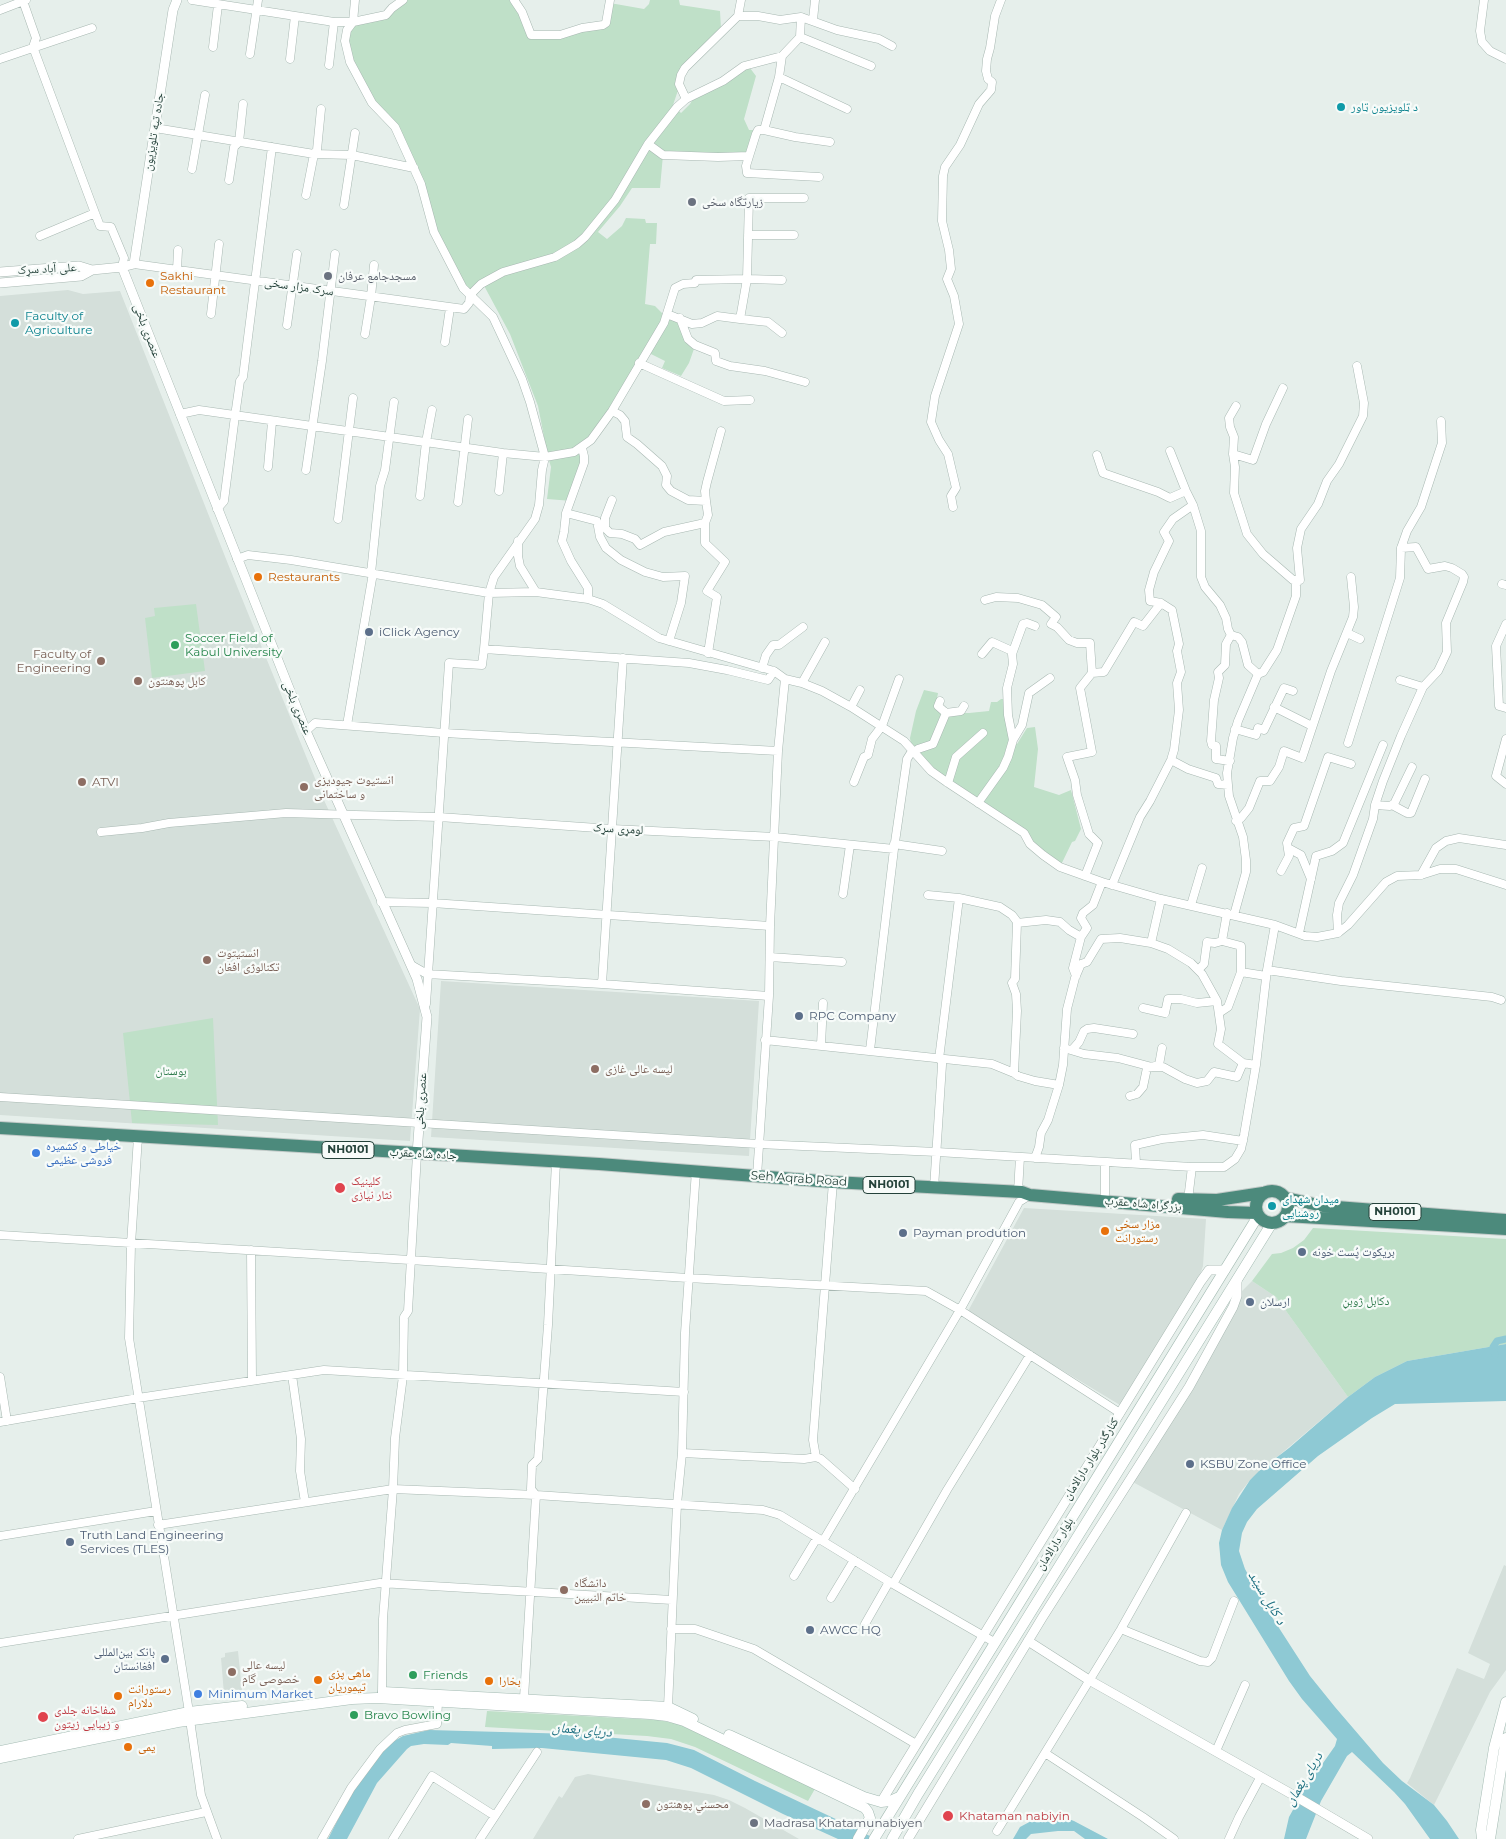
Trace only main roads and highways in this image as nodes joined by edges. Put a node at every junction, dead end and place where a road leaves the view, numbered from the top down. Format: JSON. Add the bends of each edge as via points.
{"nodes":[{"id":1,"x":0,"y":1128,"type":"edge"},
{"id":2,"x":696,"y":1170,"type":"joint"},
{"id":3,"x":1025,"y":1192,"type":"junction"},
{"id":4,"x":1263,"y":1193,"type":"junction"},
{"id":5,"x":1286,"y":1198,"type":"junction"},
{"id":6,"x":1188,"y":1200,"type":"joint"},
{"id":7,"x":1257,"y":1214,"type":"junction"},
{"id":8,"x":1286,"y":1216,"type":"junction"},
{"id":9,"x":1506,"y":1220,"type":"edge"},
{"id":10,"x":1272,"y":1224,"type":"junction"},
{"id":11,"x":1506,"y":1230,"type":"edge"},
{"id":12,"x":489,"y":1700,"type":"junction"},
{"id":13,"x":1506,"y":1702,"type":"edge"},
{"id":14,"x":189,"y":1716,"type":"junction"},
{"id":15,"x":1506,"y":1738,"type":"edge"},
{"id":16,"x":0,"y":1751,"type":"edge"},
{"id":17,"x":0,"y":1758,"type":"edge"},
{"id":18,"x":911,"y":1777,"type":"junction"},
{"id":19,"x":924,"y":1785,"type":"junction"},
{"id":20,"x":1502,"y":1792,"type":"edge"},
{"id":21,"x":899,"y":1797,"type":"junction"},
{"id":22,"x":858,"y":1839,"type":"edge"},
{"id":23,"x":874,"y":1839,"type":"edge"},
{"id":24,"x":892,"y":1839,"type":"edge"},
{"id":25,"x":1482,"y":1839,"type":"edge"},
{"id":26,"x":1490,"y":1839,"type":"edge"}],
"edges":[{"from":1,"to":2,"type":"highway","name":"جاده شاه عقرب","number":"NH0101"},
{"from":2,"to":3,"type":"highway","name":"Seh Aqrab Road","number":"NH0101","via":[[833,1182]]},
{"from":3,"to":6,"type":"highway","name":"Seh Aqrab Road","number":"NH0101"},
{"from":3,"to":7,"type":"highway","name":"بزرگراه شاه عقرب","number":"NH0101"},
{"from":4,"to":5,"type":"highway","number":"NH0101","via":[[1272,1190]]},
{"from":4,"to":6,"type":"highway","name":"بزرگراه شاه عقرب","number":"NH0101","via":[[1217,1200]]},
{"from":4,"to":7,"type":"highway","via":[[1256,1202]]},
{"from":5,"to":8,"type":"highway"},
{"from":5,"to":9,"type":"highway","number":"NH0101","via":[[1323,1206]]},
{"from":7,"to":10,"type":"highway","number":"NH0101"},
{"from":7,"to":18,"type":"main road","name":"بلوار دارالامان"},
{"from":8,"to":10,"type":"highway"},
{"from":8,"to":11,"type":"highway","number":"NH0101"},
{"from":10,"to":19,"type":"main road","name":"بلوار دارالامان"},
{"from":12,"to":14,"type":"main road","via":[[352,1699]]},
{"from":12,"to":14,"type":"main road","via":[[382,1692],[342,1694]]},
{"from":12,"to":21,"type":"main road","via":[[524,1698],[668,1707],[857,1794],[881,1802]]},
{"from":12,"to":22,"type":"main road","via":[[650,1714],[684,1721],[865,1808],[870,1818]]},
{"from":13,"to":25,"type":"main road","via":[[1494,1748]]},
{"from":14,"to":16,"type":"main road"},
{"from":14,"to":17,"type":"main road"},
{"from":15,"to":20,"type":"main road"},
{"from":18,"to":19,"type":"main road"},
{"from":18,"to":21,"type":"main road","name":"بلوار دارالامان"},
{"from":19,"to":24,"type":"main road","name":"بلوار دارالامان"},
{"from":20,"to":26,"type":"main road"},
{"from":21,"to":23,"type":"main road","name":"بلوار دارالامان"}]}
